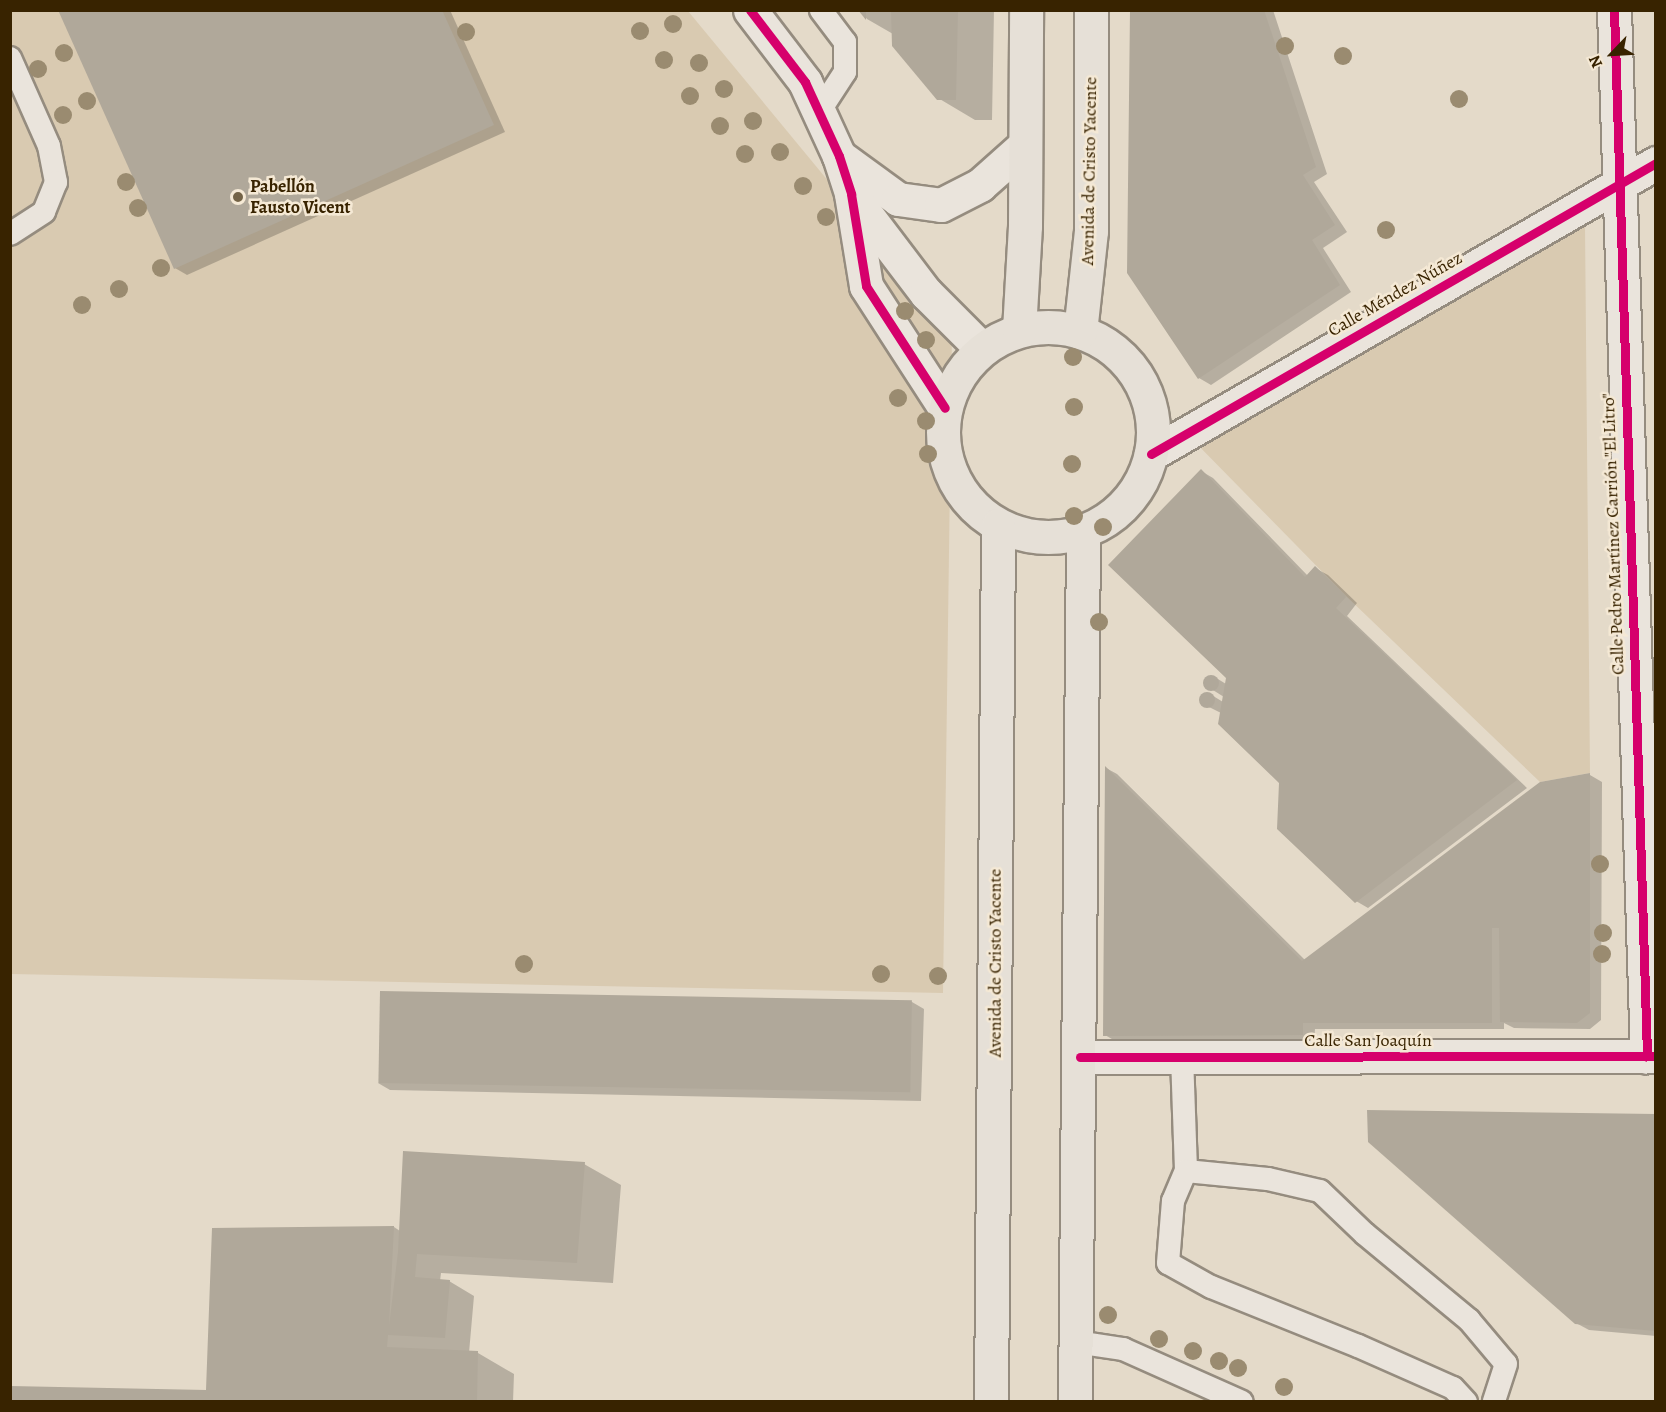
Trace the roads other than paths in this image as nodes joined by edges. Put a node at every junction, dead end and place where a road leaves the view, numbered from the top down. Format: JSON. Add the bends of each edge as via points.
{"nodes":[{"id":1,"x":750,"y":10,"type":"edge"},
{"id":2,"x":820,"y":10,"type":"edge"},
{"id":3,"x":1026,"y":10,"type":"edge"},
{"id":4,"x":1091,"y":10,"type":"edge"},
{"id":5,"x":1614,"y":10,"type":"edge"},
{"id":6,"x":10,"y":58,"type":"edge"},
{"id":7,"x":819,"y":112,"type":"junction"},
{"id":8,"x":1025,"y":145,"type":"junction"},
{"id":9,"x":839,"y":156,"type":"junction"},
{"id":10,"x":1656,"y":163,"type":"edge"},
{"id":11,"x":1619,"y":183,"type":"junction"},
{"id":12,"x":851,"y":194,"type":"junction"},
{"id":13,"x":10,"y":234,"type":"edge"},
{"id":14,"x":1019,"y":330,"type":"junction"},
{"id":15,"x":1080,"y":332,"type":"junction"},
{"id":16,"x":982,"y":349,"type":"junction"},
{"id":17,"x":945,"y":408,"type":"junction"},
{"id":18,"x":1151,"y":454,"type":"junction"},
{"id":19,"x":998,"y":525,"type":"junction"},
{"id":20,"x":1083,"y":532,"type":"junction"},
{"id":21,"x":1080,"y":1056,"type":"junction"},
{"id":22,"x":1182,"y":1056,"type":"junction"},
{"id":23,"x":1651,"y":1056,"type":"edge"},
{"id":24,"x":1186,"y":1171,"type":"junction"},
{"id":25,"x":1076,"y":1342,"type":"junction"},
{"id":26,"x":991,"y":1401,"type":"edge"},
{"id":27,"x":1076,"y":1401,"type":"edge"},
{"id":28,"x":1242,"y":1401,"type":"edge"},
{"id":29,"x":1466,"y":1401,"type":"edge"},
{"id":30,"x":1494,"y":1401,"type":"edge"}],
"edges":[{"from":1,"to":7,"type":"street","via":[[805,82]]},
{"from":2,"to":7,"type":"lane","via":[[845,42],[845,72]]},
{"from":3,"to":8,"type":"main road"},
{"from":4,"to":15,"type":"main road","name":"Avenida de Cristo Yacente","via":[[1091,231]]},
{"from":5,"to":11,"type":"street","name":"Calle Pedro Martínez Carrión \"El Litro\""},
{"from":6,"to":13,"type":"lane","via":[[49,146],[56,182],[44,212]]},
{"from":7,"to":9,"type":"street"},
{"from":8,"to":9,"type":"street","via":[[980,185],[941,205],[898,199]]},
{"from":8,"to":14,"type":"main road"},
{"from":9,"to":12,"type":"street"},
{"from":10,"to":11,"type":"street","name":"Calle Méndez Núñez"},
{"from":11,"to":18,"type":"street","name":"Calle Méndez Núñez"},
{"from":11,"to":23,"type":"street","name":"Calle Pedro Martínez Carrión \"El Litro\""},
{"from":12,"to":16,"type":"street","via":[[926,293]]},
{"from":12,"to":17,"type":"street","via":[[866,286]]},
{"from":14,"to":15,"type":"main road","via":[[1044,327]]},
{"from":14,"to":16,"type":"main road"},
{"from":15,"to":18,"type":"main road","via":[[1098,339],[1123,359],[1145,391],[1153,425]]},
{"from":16,"to":17,"type":"main road","via":[[959,375]]},
{"from":17,"to":19,"type":"main road","via":[[943,444],[954,480],[975,509]]},
{"from":18,"to":20,"type":"main road","via":[[1132,496],[1115,514]]},
{"from":19,"to":20,"type":"main road","via":[[1037,538]]},
{"from":19,"to":26,"type":"main road","name":"Avenida de Cristo Yacente"},
{"from":20,"to":21,"type":"main road"},
{"from":21,"to":22,"type":"street","name":"Calle San Joaquín"},
{"from":21,"to":25,"type":"main road"},
{"from":22,"to":23,"type":"street","name":"Calle San Joaquín"},
{"from":22,"to":24,"type":"lane"},
{"from":24,"to":29,"type":"lane","via":[[1173,1201],[1168,1263],[1211,1287],[1453,1388]]},
{"from":24,"to":30,"type":"lane","via":[[1268,1179],[1320,1191],[1365,1234],[1469,1320],[1506,1364]]},
{"from":25,"to":27,"type":"main road"},
{"from":25,"to":28,"type":"lane","via":[[1122,1349]]}]}
